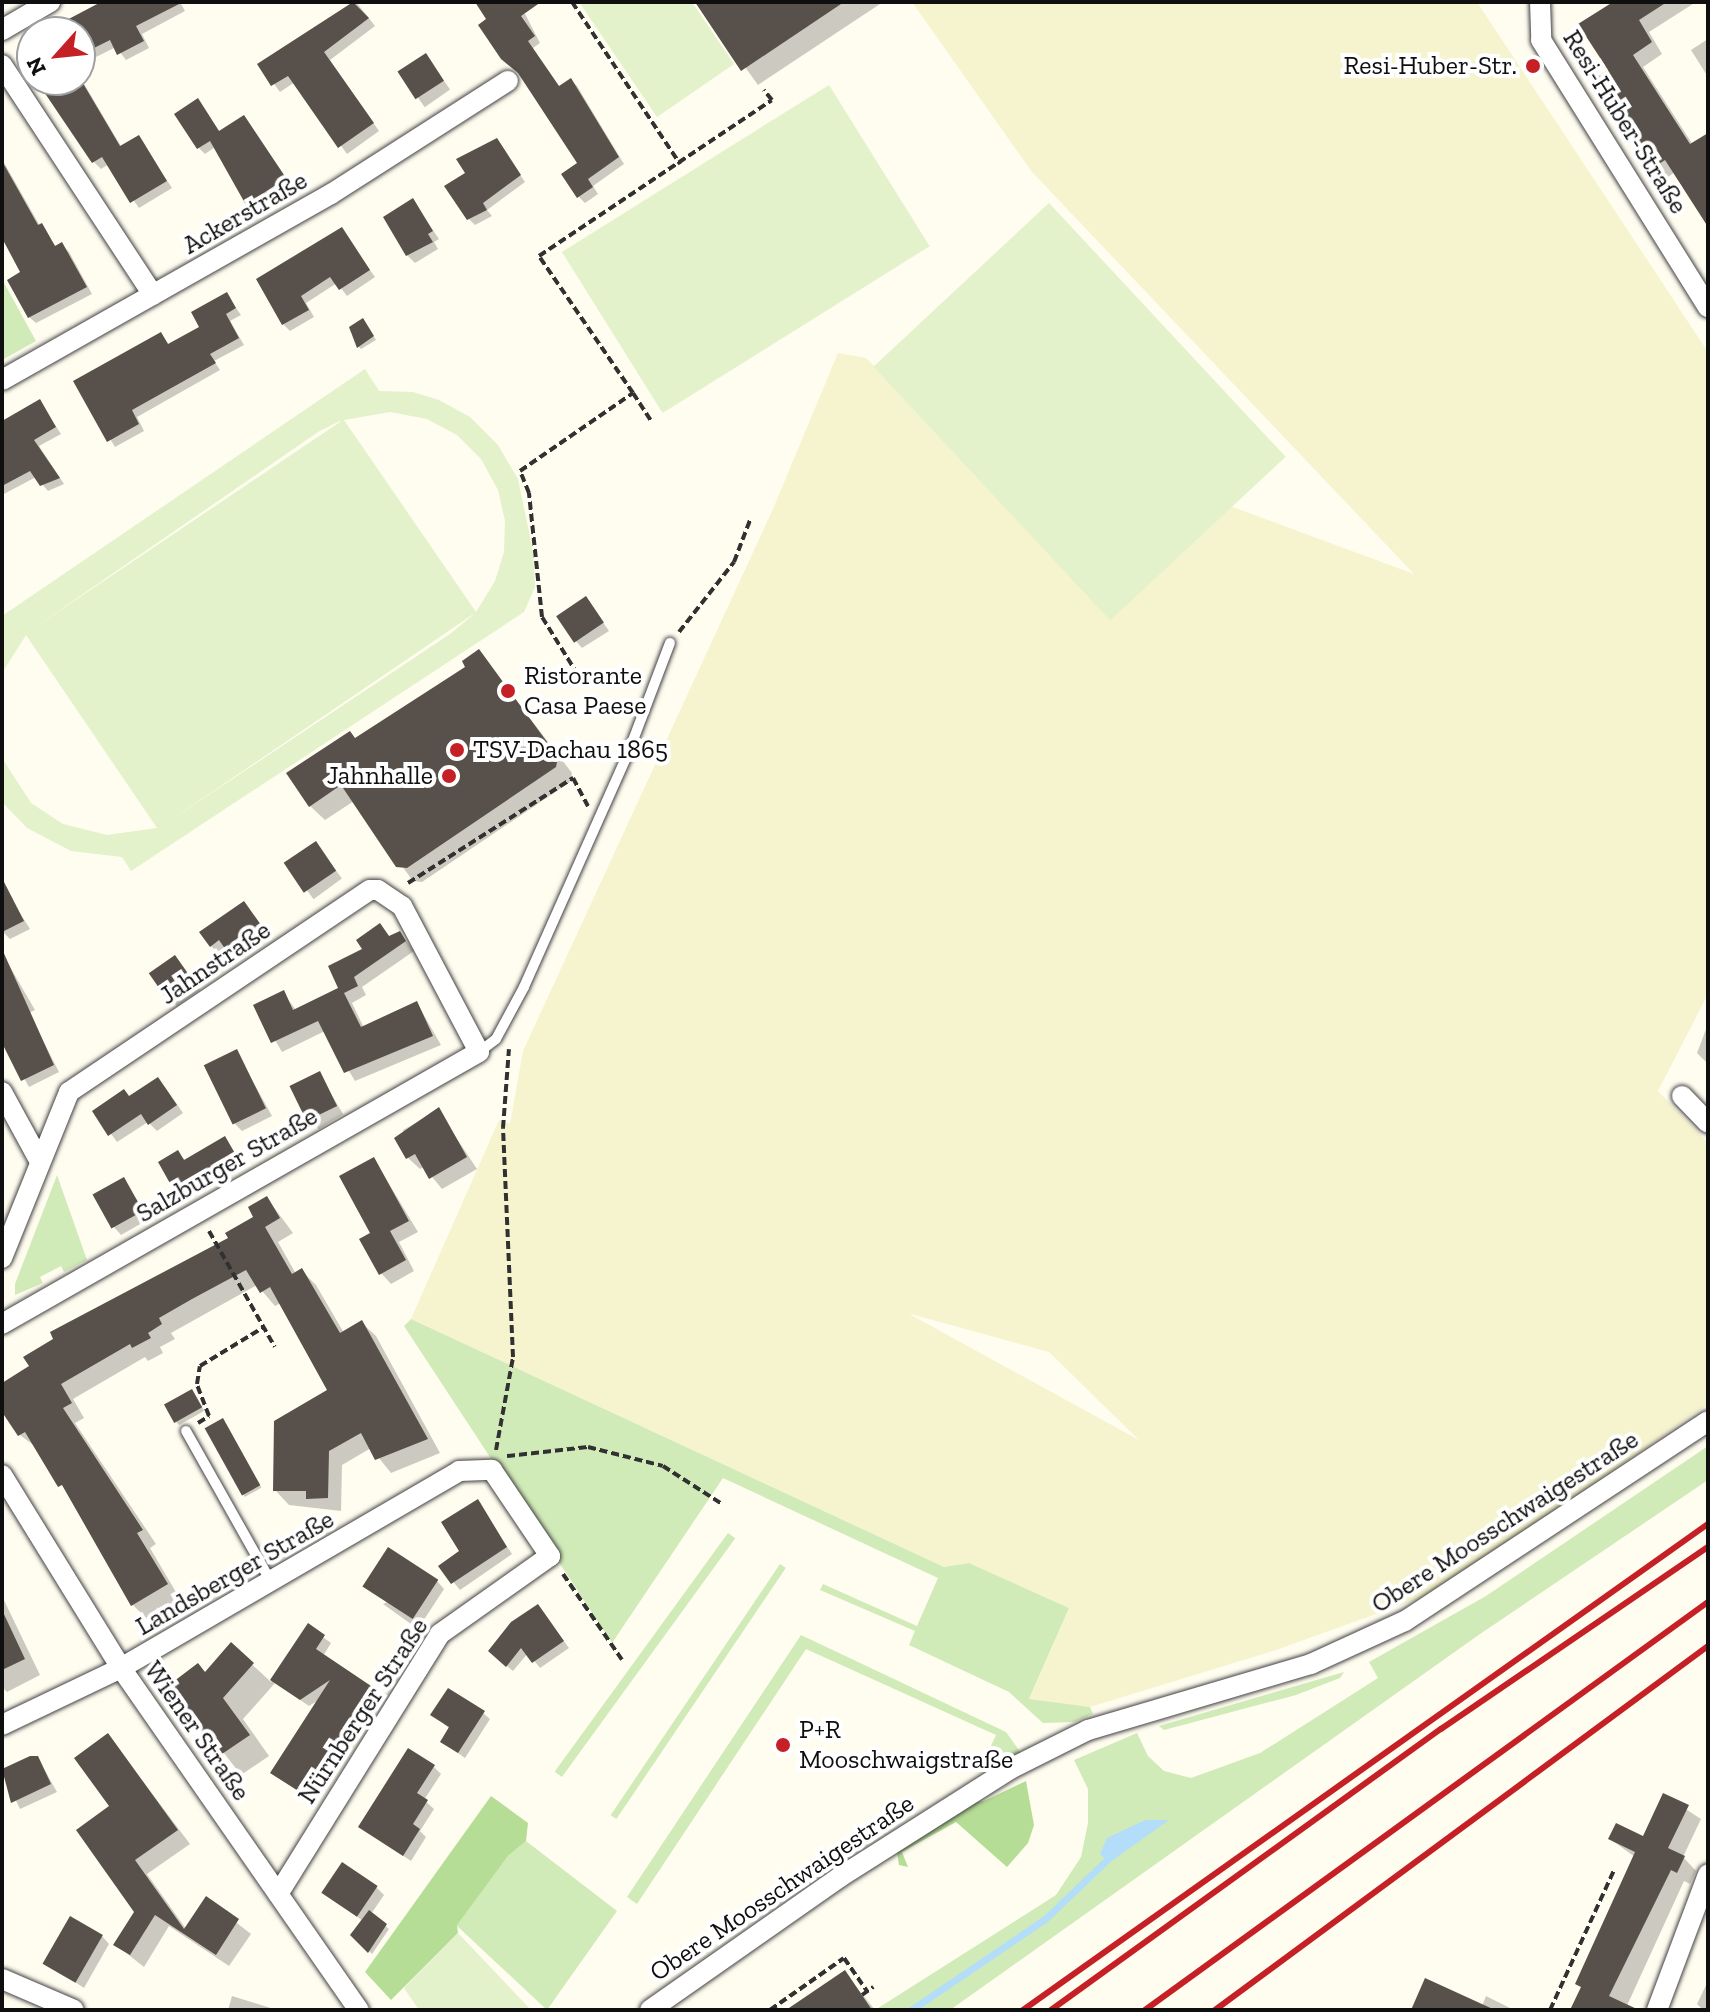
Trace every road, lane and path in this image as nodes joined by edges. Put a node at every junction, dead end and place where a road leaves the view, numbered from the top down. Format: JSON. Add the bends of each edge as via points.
{"nodes":[{"id":1,"x":50,"y":2,"type":"edge"},
{"id":2,"x":572,"y":2,"type":"edge"},
{"id":3,"x":1540,"y":2,"type":"edge"},
{"id":4,"x":2,"y":30,"type":"edge"},
{"id":5,"x":2,"y":65,"type":"edge"},
{"id":6,"x":508,"y":81,"type":"dead end"},
{"id":7,"x":764,"y":90,"type":"dead end"},
{"id":8,"x":680,"y":164,"type":"junction"},
{"id":9,"x":153,"y":295,"type":"junction"},
{"id":10,"x":1708,"y":307,"type":"edge"},
{"id":11,"x":2,"y":380,"type":"edge"},
{"id":12,"x":633,"y":393,"type":"junction"},
{"id":13,"x":652,"y":422,"type":"dead end"},
{"id":14,"x":750,"y":520,"type":"dead end"},
{"id":15,"x":670,"y":643,"type":"joint"},
{"id":16,"x":578,"y":675,"type":"dead end"},
{"id":17,"x":597,"y":823,"type":"junction"},
{"id":18,"x":389,"y":895,"type":"junction"},
{"id":19,"x":503,"y":1029,"type":"junction"},
{"id":20,"x":479,"y":1052,"type":"junction"},
{"id":21,"x":2,"y":1092,"type":"edge"},
{"id":22,"x":1682,"y":1096,"type":"dead end"},
{"id":23,"x":1708,"y":1123,"type":"edge"},
{"id":24,"x":39,"y":1160,"type":"junction"},
{"id":25,"x":198,"y":1211,"type":"junction"},
{"id":26,"x":2,"y":1258,"type":"edge"},
{"id":27,"x":2,"y":1324,"type":"edge"},
{"id":28,"x":264,"y":1327,"type":"junction"},
{"id":29,"x":275,"y":1347,"type":"dead end"},
{"id":30,"x":1708,"y":1421,"type":"edge"},
{"id":31,"x":186,"y":1431,"type":"joint"},
{"id":32,"x":492,"y":1470,"type":"junction"},
{"id":33,"x":2,"y":1475,"type":"edge"},
{"id":34,"x":722,"y":1504,"type":"dead end"},
{"id":35,"x":550,"y":1556,"type":"junction"},
{"id":36,"x":271,"y":1582,"type":"junction"},
{"id":37,"x":622,"y":1660,"type":"dead end"},
{"id":38,"x":121,"y":1668,"type":"junction"},
{"id":39,"x":2,"y":1725,"type":"edge"},
{"id":40,"x":1614,"y":1870,"type":"dead end"},
{"id":41,"x":1708,"y":1874,"type":"edge"},
{"id":42,"x":278,"y":1894,"type":"junction"},
{"id":43,"x":2,"y":1979,"type":"edge"},
{"id":44,"x":873,"y":1987,"type":"dead end"},
{"id":45,"x":74,"y":2010,"type":"edge"},
{"id":46,"x":359,"y":2010,"type":"edge"},
{"id":47,"x":650,"y":2010,"type":"edge"},
{"id":48,"x":770,"y":2010,"type":"edge"},
{"id":49,"x":1550,"y":2010,"type":"edge"},
{"id":50,"x":1657,"y":2010,"type":"edge"}],
"edges":[{"from":1,"to":4,"type":"street"},
{"from":2,"to":8,"type":"path"},
{"from":3,"to":10,"type":"street","name":"Resi-Huber-Straße","via":[[1541,40]]},
{"from":5,"to":9,"type":"street"},
{"from":6,"to":9,"type":"street","name":"Ackerstraße","via":[[354,179]]},
{"from":7,"to":8,"type":"path","via":[[772,100]]},
{"from":8,"to":12,"type":"path","via":[[539,256]]},
{"from":9,"to":11,"type":"street","name":"Ackerstraße"},
{"from":12,"to":13,"type":"path"},
{"from":12,"to":16,"type":"path","via":[[520,471],[529,493],[542,617]]},
{"from":14,"to":15,"type":"path","via":[[734,562]]},
{"from":15,"to":17,"type":"lane"},
{"from":17,"to":18,"type":"path","via":[[573,778]]},
{"from":17,"to":19,"type":"lane"},
{"from":18,"to":20,"type":"street","via":[[414,921]]},
{"from":18,"to":24,"type":"street","name":"Jahnstraße","via":[[370,890],[69,1092]]},
{"from":19,"to":20,"type":"lane"},
{"from":19,"to":32,"type":"path","via":[[509,1048],[503,1128],[513,1357]]},
{"from":20,"to":25,"type":"street","name":"Salzburger Straße"},
{"from":21,"to":24,"type":"street"},
{"from":22,"to":23,"type":"street"},
{"from":24,"to":26,"type":"street","name":"Jahnstraße"},
{"from":25,"to":27,"type":"street","name":"Salzburger Straße"},
{"from":25,"to":28,"type":"path"},
{"from":28,"to":29,"type":"path"},
{"from":28,"to":31,"type":"path","via":[[200,1366],[197,1384],[209,1416]]},
{"from":30,"to":47,"type":"street","name":"Obere Moosschwaigestraße","via":[[1405,1621],[1311,1664],[1088,1730],[1010,1769],[840,1877]]},
{"from":31,"to":36,"type":"lane"},
{"from":32,"to":34,"type":"path","via":[[510,1453],[588,1447],[663,1466]]},
{"from":32,"to":35,"type":"street"},
{"from":32,"to":36,"type":"street","name":"Landsberger Straße","via":[[459,1471]]},
{"from":33,"to":38,"type":"street","name":"Wiener Straße"},
{"from":35,"to":37,"type":"path"},
{"from":35,"to":42,"type":"street","name":"Nürnberger Straße","via":[[440,1634]]},
{"from":36,"to":38,"type":"street","name":"Landsberger Straße"},
{"from":38,"to":39,"type":"street","name":"Landsberger Straße"},
{"from":38,"to":42,"type":"street","name":"Wiener Straße"},
{"from":40,"to":49,"type":"path"},
{"from":41,"to":50,"type":"street"},
{"from":42,"to":46,"type":"street","name":"Wiener Straße"},
{"from":43,"to":45,"type":"street"},
{"from":44,"to":48,"type":"path","via":[[864,1993],[844,1958]]}]}
